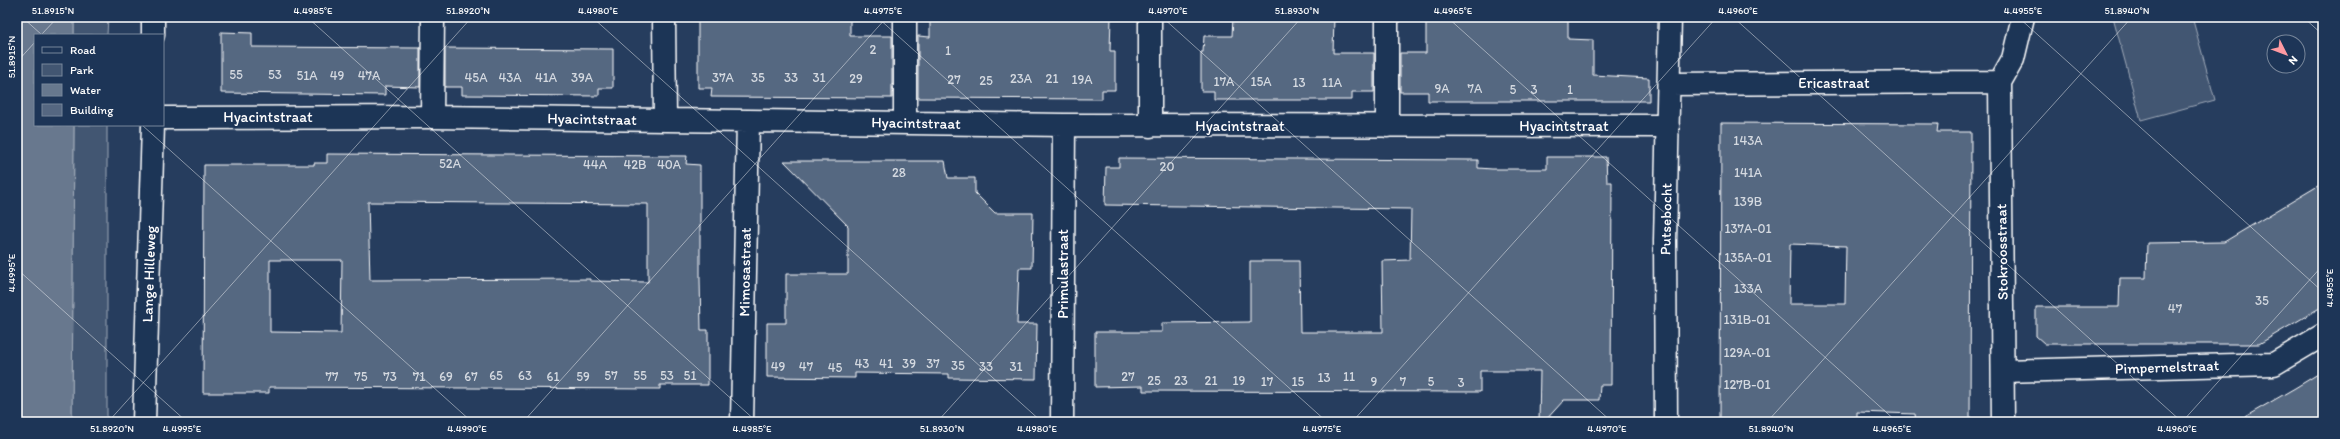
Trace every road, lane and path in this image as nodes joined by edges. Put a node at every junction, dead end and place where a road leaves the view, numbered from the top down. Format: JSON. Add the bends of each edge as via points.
{"nodes":[{"id":1,"x":153,"y":17,"type":"edge"},
{"id":2,"x":433,"y":17,"type":"edge"},
{"id":3,"x":664,"y":17,"type":"edge"},
{"id":4,"x":905,"y":17,"type":"edge"},
{"id":5,"x":1150,"y":17,"type":"edge"},
{"id":6,"x":1387,"y":17,"type":"edge"},
{"id":7,"x":1670,"y":17,"type":"edge"},
{"id":8,"x":2023,"y":17,"type":"edge"},
{"id":9,"x":153,"y":34,"type":"edge"},
{"id":10,"x":2000,"y":82,"type":"junction"},
{"id":11,"x":1669,"y":84,"type":"junction"},
{"id":12,"x":432,"y":117,"type":"junction"},
{"id":13,"x":164,"y":118,"type":"edge"},
{"id":14,"x":665,"y":120,"type":"junction"},
{"id":15,"x":748,"y":121,"type":"junction"},
{"id":16,"x":905,"y":122,"type":"junction"},
{"id":17,"x":153,"y":126,"type":"edge"},
{"id":18,"x":1064,"y":126,"type":"junction"},
{"id":19,"x":1150,"y":126,"type":"junction"},
{"id":20,"x":1388,"y":126,"type":"junction"},
{"id":21,"x":1668,"y":126,"type":"junction"},
{"id":22,"x":2323,"y":335,"type":"edge"},
{"id":23,"x":2003,"y":371,"type":"junction"},
{"id":24,"x":144,"y":422,"type":"edge"},
{"id":25,"x":742,"y":422,"type":"edge"},
{"id":26,"x":1062,"y":422,"type":"edge"},
{"id":27,"x":1666,"y":422,"type":"edge"},
{"id":28,"x":2003,"y":422,"type":"edge"}],
"edges":[{"from":1,"to":9,"type":"street"},
{"from":2,"to":12,"type":"street"},
{"from":3,"to":14,"type":"street"},
{"from":4,"to":16,"type":"street"},
{"from":5,"to":19,"type":"street"},
{"from":6,"to":20,"type":"street"},
{"from":7,"to":11,"type":"street","name":"Putsebocht"},
{"from":8,"to":10,"type":"street","via":[[2013,59]]},
{"from":10,"to":11,"type":"street","name":"Ericastraat"},
{"from":10,"to":23,"type":"street","name":"Stokroosstraat"},
{"from":11,"to":21,"type":"street","name":"Putsebocht"},
{"from":12,"to":13,"type":"street","name":"Hyacintstraat"},
{"from":12,"to":14,"type":"street","name":"Hyacintstraat"},
{"from":14,"to":15,"type":"street","name":"Hyacintstraat"},
{"from":15,"to":16,"type":"street","name":"Hyacintstraat"},
{"from":15,"to":25,"type":"street","name":"Mimosastraat"},
{"from":16,"to":18,"type":"street","name":"Hyacintstraat"},
{"from":17,"to":24,"type":"street","name":"Lange Hilleweg"},
{"from":18,"to":19,"type":"street","name":"Hyacintstraat"},
{"from":18,"to":26,"type":"street","name":"Primulastraat"},
{"from":19,"to":20,"type":"street","name":"Hyacintstraat"},
{"from":20,"to":21,"type":"street","name":"Hyacintstraat"},
{"from":21,"to":27,"type":"street","name":"Putsebocht","via":[[1665,241]]},
{"from":22,"to":23,"type":"street","name":"Pimpernelstraat","via":[[2274,364]]},
{"from":23,"to":28,"type":"street","name":"Stokroosstraat"}]}
